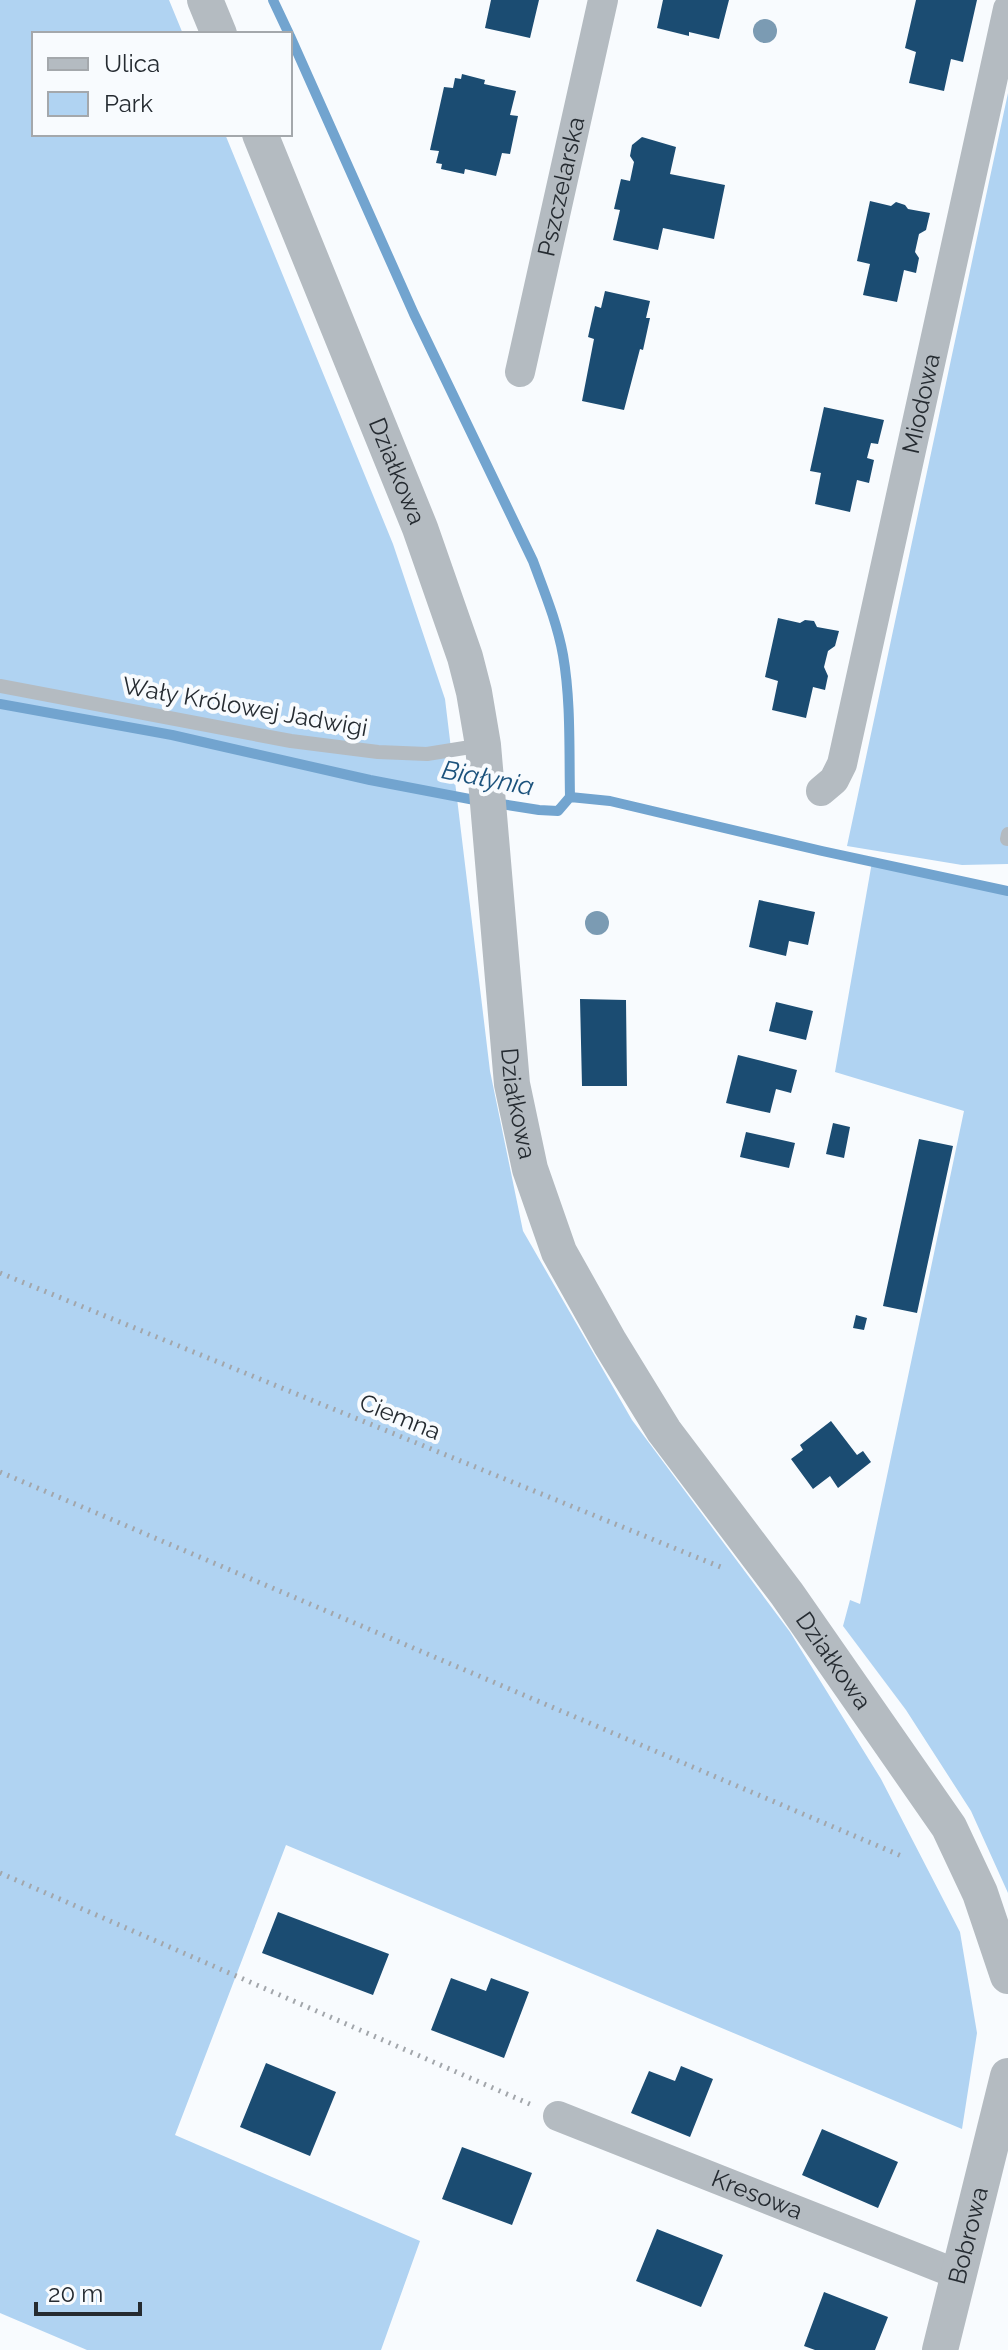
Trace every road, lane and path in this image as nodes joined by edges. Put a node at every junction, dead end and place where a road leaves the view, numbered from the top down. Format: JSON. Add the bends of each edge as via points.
{"nodes":[{"id":1,"x":205,"y":0,"type":"edge"},
{"id":2,"x":603,"y":0,"type":"edge"},
{"id":3,"x":1008,"y":9,"type":"edge"},
{"id":4,"x":218,"y":32,"type":"edge"},
{"id":5,"x":261,"y":136,"type":"edge"},
{"id":6,"x":520,"y":372,"type":"dead end"},
{"id":7,"x":0,"y":686,"type":"edge"},
{"id":8,"x":483,"y":745,"type":"junction"},
{"id":9,"x":821,"y":791,"type":"dead end"},
{"id":10,"x":0,"y":1273,"type":"edge"},
{"id":11,"x":0,"y":1472,"type":"edge"},
{"id":12,"x":728,"y":1570,"type":"dead end"},
{"id":13,"x":904,"y":1857,"type":"dead end"},
{"id":14,"x":0,"y":1873,"type":"edge"},
{"id":15,"x":1008,"y":1976,"type":"edge"},
{"id":16,"x":1008,"y":2076,"type":"edge"},
{"id":17,"x":558,"y":2116,"type":"joint"},
{"id":18,"x":957,"y":2274,"type":"junction"},
{"id":19,"x":940,"y":2350,"type":"edge"}],
"edges":[{"from":1,"to":4,"type":"street"},
{"from":2,"to":6,"type":"street","name":"Pszczelarska"},
{"from":3,"to":9,"type":"street","name":"Miodowa","via":[[842,764]]},
{"from":5,"to":8,"type":"street","name":"Działkowa","via":[[420,528],[465,657]]},
{"from":7,"to":8,"type":"lane","name":"Wały Królowej Jadwigi","via":[[291,741],[378,752],[427,754]]},
{"from":8,"to":15,"type":"street","name":"Działkowa","via":[[512,1084],[530,1169],[559,1252],[664,1431],[787,1594],[949,1827],[980,1893]]},
{"from":10,"to":12,"type":"path","name":"Ciemna"},
{"from":11,"to":13,"type":"path"},
{"from":14,"to":17,"type":"path"},
{"from":16,"to":18,"type":"street","name":"Bobrowa"},
{"from":17,"to":18,"type":"street","name":"Kresowa"},
{"from":18,"to":19,"type":"street","name":"Bobrowa"}]}
